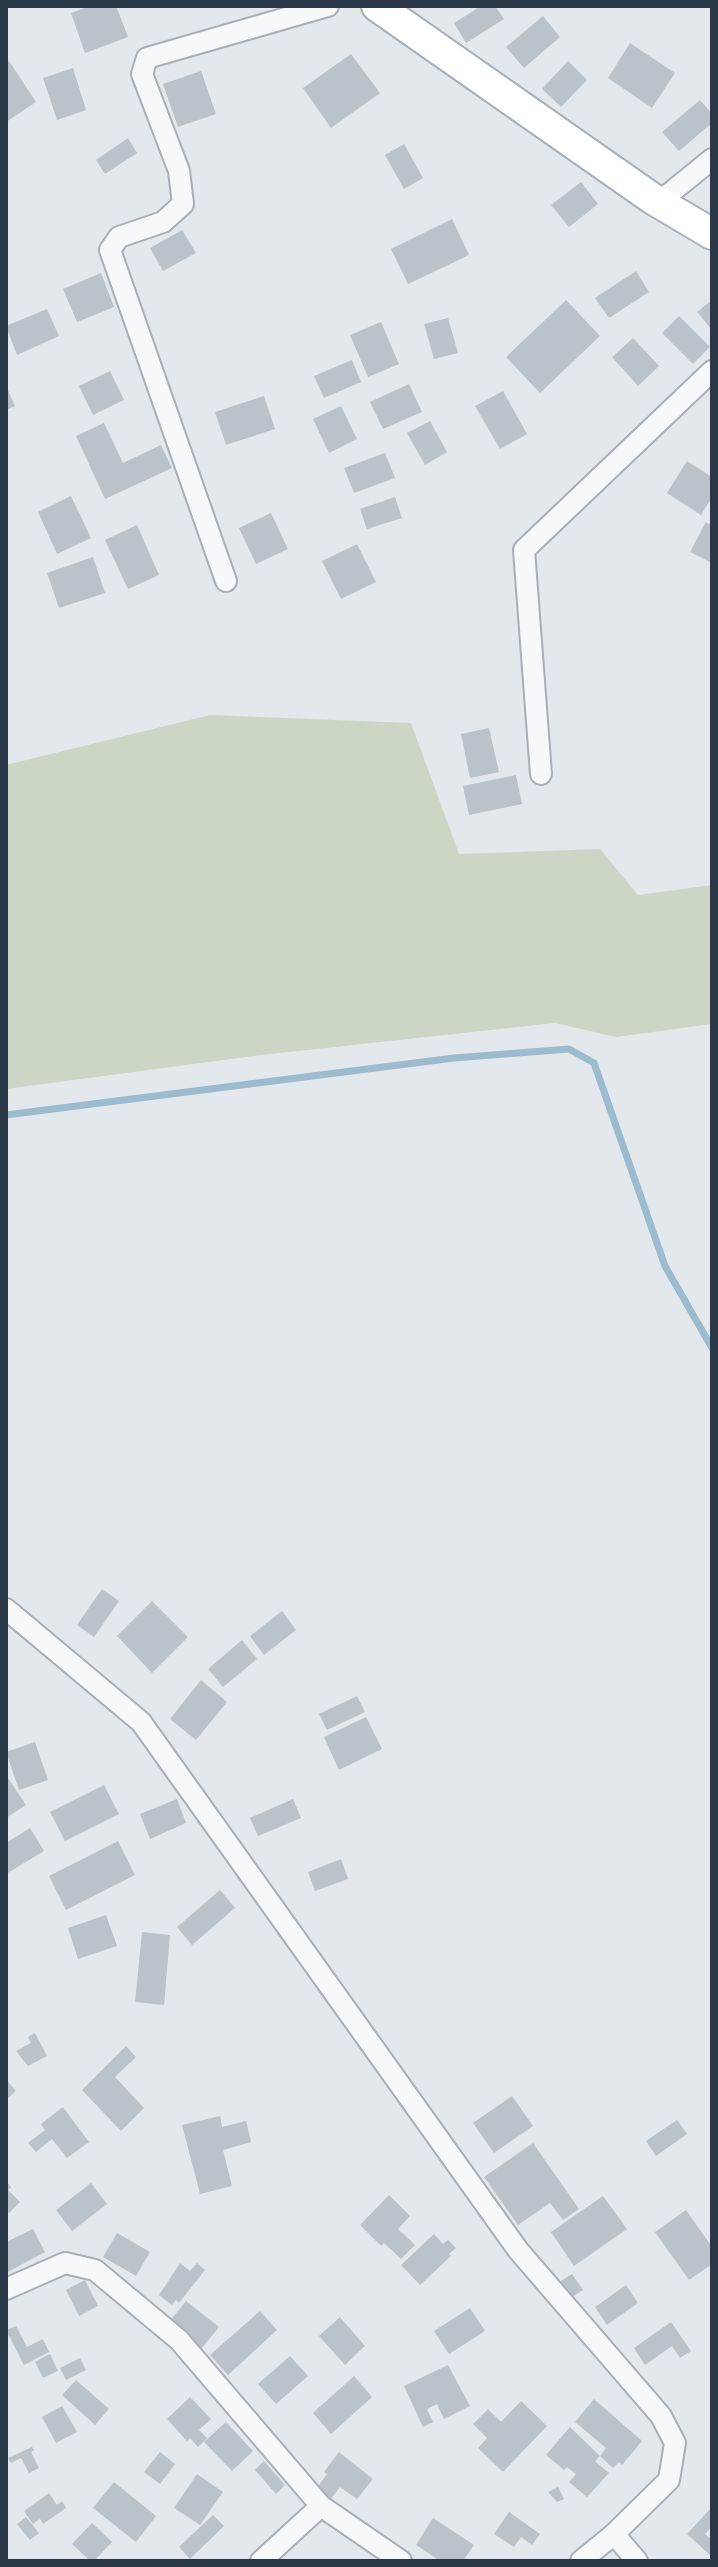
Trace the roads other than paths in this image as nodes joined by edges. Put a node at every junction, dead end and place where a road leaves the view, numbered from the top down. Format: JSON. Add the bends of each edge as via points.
{"nodes":[{"id":1,"x":328,"y":6,"type":"edge"},
{"id":2,"x":377,"y":6,"type":"edge"},
{"id":3,"x":712,"y":159,"type":"edge"},
{"id":4,"x":659,"y":202,"type":"junction"},
{"id":5,"x":712,"y":234,"type":"edge"},
{"id":6,"x":712,"y":371,"type":"edge"},
{"id":7,"x":226,"y":581,"type":"dead end"},
{"id":8,"x":541,"y":774,"type":"dead end"},
{"id":9,"x":6,"y":1609,"type":"edge"},
{"id":10,"x":6,"y":2289,"type":"edge"},
{"id":11,"x":321,"y":2506,"type":"junction"},
{"id":12,"x":614,"y":2534,"type":"junction"},
{"id":13,"x":261,"y":2561,"type":"edge"},
{"id":14,"x":401,"y":2561,"type":"edge"},
{"id":15,"x":581,"y":2561,"type":"edge"},
{"id":16,"x":637,"y":2561,"type":"edge"}],
"edges":[{"from":1,"to":7,"type":"street","via":[[147,58],[142,74],[179,171],[183,204],[163,222],[119,237],[110,250]]},
{"from":2,"to":4,"type":"street"},
{"from":3,"to":4,"type":"street"},
{"from":4,"to":5,"type":"street"},
{"from":6,"to":8,"type":"street","via":[[524,550]]},
{"from":9,"to":12,"type":"street","via":[[141,1722],[518,2250],[661,2416],[675,2443],[669,2480]]},
{"from":10,"to":11,"type":"street","via":[[65,2263],[95,2270],[179,2340]]},
{"from":11,"to":13,"type":"street"},
{"from":11,"to":14,"type":"street"},
{"from":12,"to":15,"type":"street"},
{"from":12,"to":16,"type":"street"}]}
